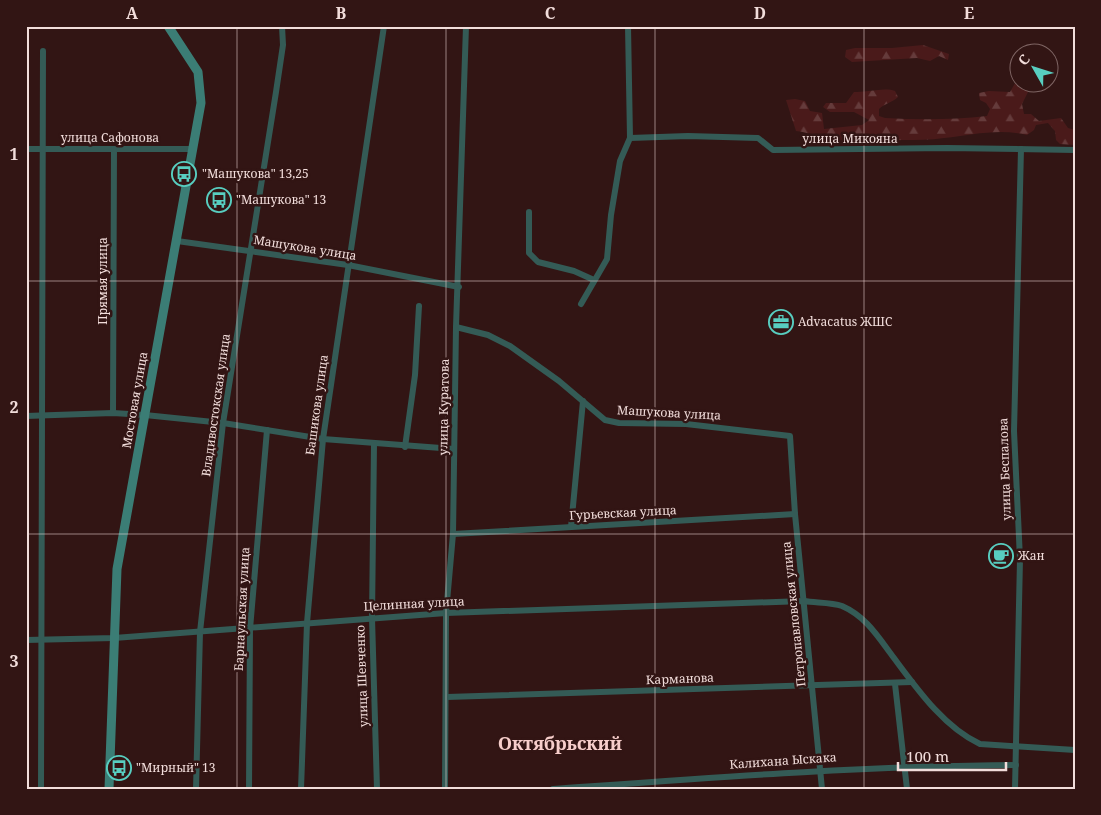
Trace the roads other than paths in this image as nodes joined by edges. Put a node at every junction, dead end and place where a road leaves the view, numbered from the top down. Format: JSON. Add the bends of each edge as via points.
{"nodes":[{"id":1,"x":168,"y":26,"type":"edge"},
{"id":2,"x":282,"y":26,"type":"edge"},
{"id":3,"x":384,"y":26,"type":"edge"},
{"id":4,"x":466,"y":26,"type":"edge"},
{"id":5,"x":628,"y":26,"type":"edge"},
{"id":6,"x":43,"y":51,"type":"dead end"},
{"id":7,"x":630,"y":138,"type":"junction"},
{"id":8,"x":26,"y":149,"type":"edge"},
{"id":9,"x":43,"y":149,"type":"junction"},
{"id":10,"x":194,"y":149,"type":"junction"},
{"id":11,"x":1021,"y":149,"type":"junction"},
{"id":12,"x":114,"y":150,"type":"junction"},
{"id":13,"x":1075,"y":150,"type":"edge"},
{"id":14,"x":529,"y":212,"type":"dead end"},
{"id":15,"x":177,"y":241,"type":"junction"},
{"id":16,"x":252,"y":250,"type":"junction"},
{"id":17,"x":348,"y":266,"type":"junction"},
{"id":18,"x":594,"y":280,"type":"junction"},
{"id":19,"x":459,"y":287,"type":"junction"},
{"id":20,"x":581,"y":304,"type":"dead end"},
{"id":21,"x":419,"y":306,"type":"dead end"},
{"id":22,"x":456,"y":327,"type":"junction"},
{"id":23,"x":583,"y":401,"type":"junction"},
{"id":24,"x":113,"y":413,"type":"junction"},
{"id":25,"x":44,"y":415,"type":"junction"},
{"id":26,"x":146,"y":415,"type":"junction"},
{"id":27,"x":26,"y":416,"type":"edge"},
{"id":28,"x":223,"y":423,"type":"junction"},
{"id":29,"x":267,"y":430,"type":"junction"},
{"id":30,"x":790,"y":436,"type":"joint"},
{"id":31,"x":322,"y":439,"type":"junction"},
{"id":32,"x":374,"y":444,"type":"junction"},
{"id":33,"x":405,"y":447,"type":"junction"},
{"id":34,"x":454,"y":449,"type":"junction"},
{"id":35,"x":795,"y":514,"type":"junction"},
{"id":36,"x":571,"y":527,"type":"junction"},
{"id":37,"x":453,"y":534,"type":"junction"},
{"id":38,"x":804,"y":601,"type":"junction"},
{"id":39,"x":446,"y":613,"type":"junction"},
{"id":40,"x":372,"y":618,"type":"junction"},
{"id":41,"x":307,"y":623,"type":"junction"},
{"id":42,"x":250,"y":629,"type":"junction"},
{"id":43,"x":200,"y":632,"type":"junction"},
{"id":44,"x":114,"y":638,"type":"junction"},
{"id":45,"x":26,"y":640,"type":"edge"},
{"id":46,"x":42,"y":640,"type":"junction"},
{"id":47,"x":912,"y":682,"type":"junction"},
{"id":48,"x":894,"y":684,"type":"junction"},
{"id":49,"x":812,"y":686,"type":"junction"},
{"id":50,"x":447,"y":697,"type":"junction"},
{"id":51,"x":1016,"y":746,"type":"junction"},
{"id":52,"x":1075,"y":750,"type":"edge"},
{"id":53,"x":1016,"y":765,"type":"junction"},
{"id":54,"x":904,"y":766,"type":"junction"},
{"id":55,"x":820,"y":770,"type":"junction"},
{"id":56,"x":41,"y":789,"type":"edge"},
{"id":57,"x":109,"y":789,"type":"edge"},
{"id":58,"x":196,"y":789,"type":"edge"},
{"id":59,"x":248,"y":789,"type":"edge"},
{"id":60,"x":301,"y":789,"type":"edge"},
{"id":61,"x":377,"y":789,"type":"edge"},
{"id":62,"x":445,"y":789,"type":"edge"},
{"id":63,"x":553,"y":789,"type":"edge"},
{"id":64,"x":822,"y":789,"type":"edge"},
{"id":65,"x":907,"y":789,"type":"edge"},
{"id":66,"x":1015,"y":789,"type":"edge"}],
"edges":[{"from":1,"to":10,"type":"street","name":"Мостовая улица","via":[[198,72],[201,103]]},
{"from":2,"to":16,"type":"street","name":"Владивостокская улица","via":[[283,45]]},
{"from":3,"to":17,"type":"street","name":"Башикова улица"},
{"from":4,"to":19,"type":"street","name":"улица Куратова"},
{"from":5,"to":7,"type":"street"},
{"from":6,"to":9,"type":"street"},
{"from":7,"to":11,"type":"street","name":"улица Микояна","via":[[758,138],[773,150]]},
{"from":7,"to":18,"type":"street","via":[[620,161],[607,259]]},
{"from":8,"to":9,"type":"street","name":"улица Сафонова"},
{"from":9,"to":12,"type":"street","name":"улица Сафонова"},
{"from":9,"to":25,"type":"street"},
{"from":10,"to":12,"type":"street","name":"улица Сафонова"},
{"from":10,"to":15,"type":"street","name":"Мостовая улица"},
{"from":11,"to":13,"type":"street","name":"улица Микояна"},
{"from":11,"to":51,"type":"street","name":"улица Беспалова","via":[[1014,431],[1020,559]]},
{"from":12,"to":24,"type":"street","name":"Прямая улица"},
{"from":14,"to":18,"type":"street","via":[[529,253],[538,262]]},
{"from":15,"to":16,"type":"street","name":"Машукова улица"},
{"from":15,"to":26,"type":"street","name":"Мостовая улица"},
{"from":16,"to":17,"type":"street","name":"Машукова улица"},
{"from":16,"to":28,"type":"street","name":"Владивостокская улица"},
{"from":17,"to":19,"type":"street","name":"Машукова улица"},
{"from":17,"to":31,"type":"street","name":"Башикова улица"},
{"from":18,"to":20,"type":"street"},
{"from":19,"to":22,"type":"street","name":"улица Куратова"},
{"from":21,"to":33,"type":"street","via":[[416,375]]},
{"from":22,"to":23,"type":"street","name":"Машукова улица","via":[[488,335],[510,346]]},
{"from":22,"to":34,"type":"street","name":"улица Куратова"},
{"from":23,"to":30,"type":"street","name":"Машукова улица","via":[[605,420],[619,423],[686,424]]},
{"from":23,"to":36,"type":"street"},
{"from":24,"to":25,"type":"street"},
{"from":24,"to":26,"type":"street"},
{"from":25,"to":27,"type":"street"},
{"from":25,"to":46,"type":"street"},
{"from":26,"to":28,"type":"street"},
{"from":26,"to":44,"type":"street","name":"Мостовая улица","via":[[117,570]]},
{"from":28,"to":29,"type":"street"},
{"from":28,"to":43,"type":"street","name":"Владивостокская улица"},
{"from":29,"to":31,"type":"street"},
{"from":29,"to":42,"type":"street","name":"Барнаульская улица"},
{"from":30,"to":35,"type":"street","name":"Петропавловская улица"},
{"from":31,"to":32,"type":"street"},
{"from":31,"to":41,"type":"street","name":"Башикова улица"},
{"from":32,"to":33,"type":"street"},
{"from":32,"to":40,"type":"street","name":"улица Шевченко"},
{"from":33,"to":34,"type":"street"},
{"from":34,"to":37,"type":"street","name":"улица Куратова"},
{"from":35,"to":36,"type":"street","name":"Гурьевская улица"},
{"from":35,"to":38,"type":"street","name":"Петропавловская улица"},
{"from":36,"to":37,"type":"street","name":"Гурьевская улица"},
{"from":37,"to":39,"type":"street","name":"улица Куратова"},
{"from":38,"to":39,"type":"street","name":"Целинная улица"},
{"from":38,"to":47,"type":"street","name":"Целинная улица","via":[[840,606],[867,622]]},
{"from":38,"to":49,"type":"street","name":"Петропавловская улица"},
{"from":39,"to":40,"type":"street","name":"Целинная улица"},
{"from":39,"to":50,"type":"street","name":"улица Куратова"},
{"from":40,"to":41,"type":"street","name":"Целинная улица"},
{"from":40,"to":61,"type":"street","name":"улица Шевченко"},
{"from":41,"to":42,"type":"street","name":"Целинная улица"},
{"from":41,"to":60,"type":"street","name":"Башикова улица"},
{"from":42,"to":43,"type":"street","name":"Целинная улица"},
{"from":42,"to":59,"type":"street","name":"Барнаульская улица"},
{"from":43,"to":44,"type":"street","name":"Целинная улица"},
{"from":43,"to":58,"type":"street","name":"Владивостокская улица"},
{"from":44,"to":46,"type":"street","name":"Целинная улица"},
{"from":44,"to":57,"type":"street","name":"Мостовая улица"},
{"from":45,"to":46,"type":"street","name":"Целинная улица"},
{"from":46,"to":56,"type":"street"},
{"from":47,"to":48,"type":"street","name":"Карманова"},
{"from":47,"to":51,"type":"street","name":"Целинная улица","via":[[967,738],[980,744]]},
{"from":48,"to":49,"type":"street","name":"Карманова"},
{"from":48,"to":54,"type":"street"},
{"from":49,"to":50,"type":"street","name":"Карманова"},
{"from":49,"to":55,"type":"street","name":"Петропавловская улица"},
{"from":50,"to":62,"type":"street","name":"улица Куратова"},
{"from":51,"to":52,"type":"street","name":"Целинная улица"},
{"from":51,"to":53,"type":"street","name":"улица Беспалова"},
{"from":53,"to":54,"type":"street","name":"Калихана Ыскака"},
{"from":53,"to":66,"type":"street","name":"улица Беспалова"},
{"from":54,"to":55,"type":"street","name":"Калихана Ыскака"},
{"from":54,"to":65,"type":"street"},
{"from":55,"to":63,"type":"street","name":"Калихана Ыскака"},
{"from":55,"to":64,"type":"street","name":"Петропавловская улица"}]}
